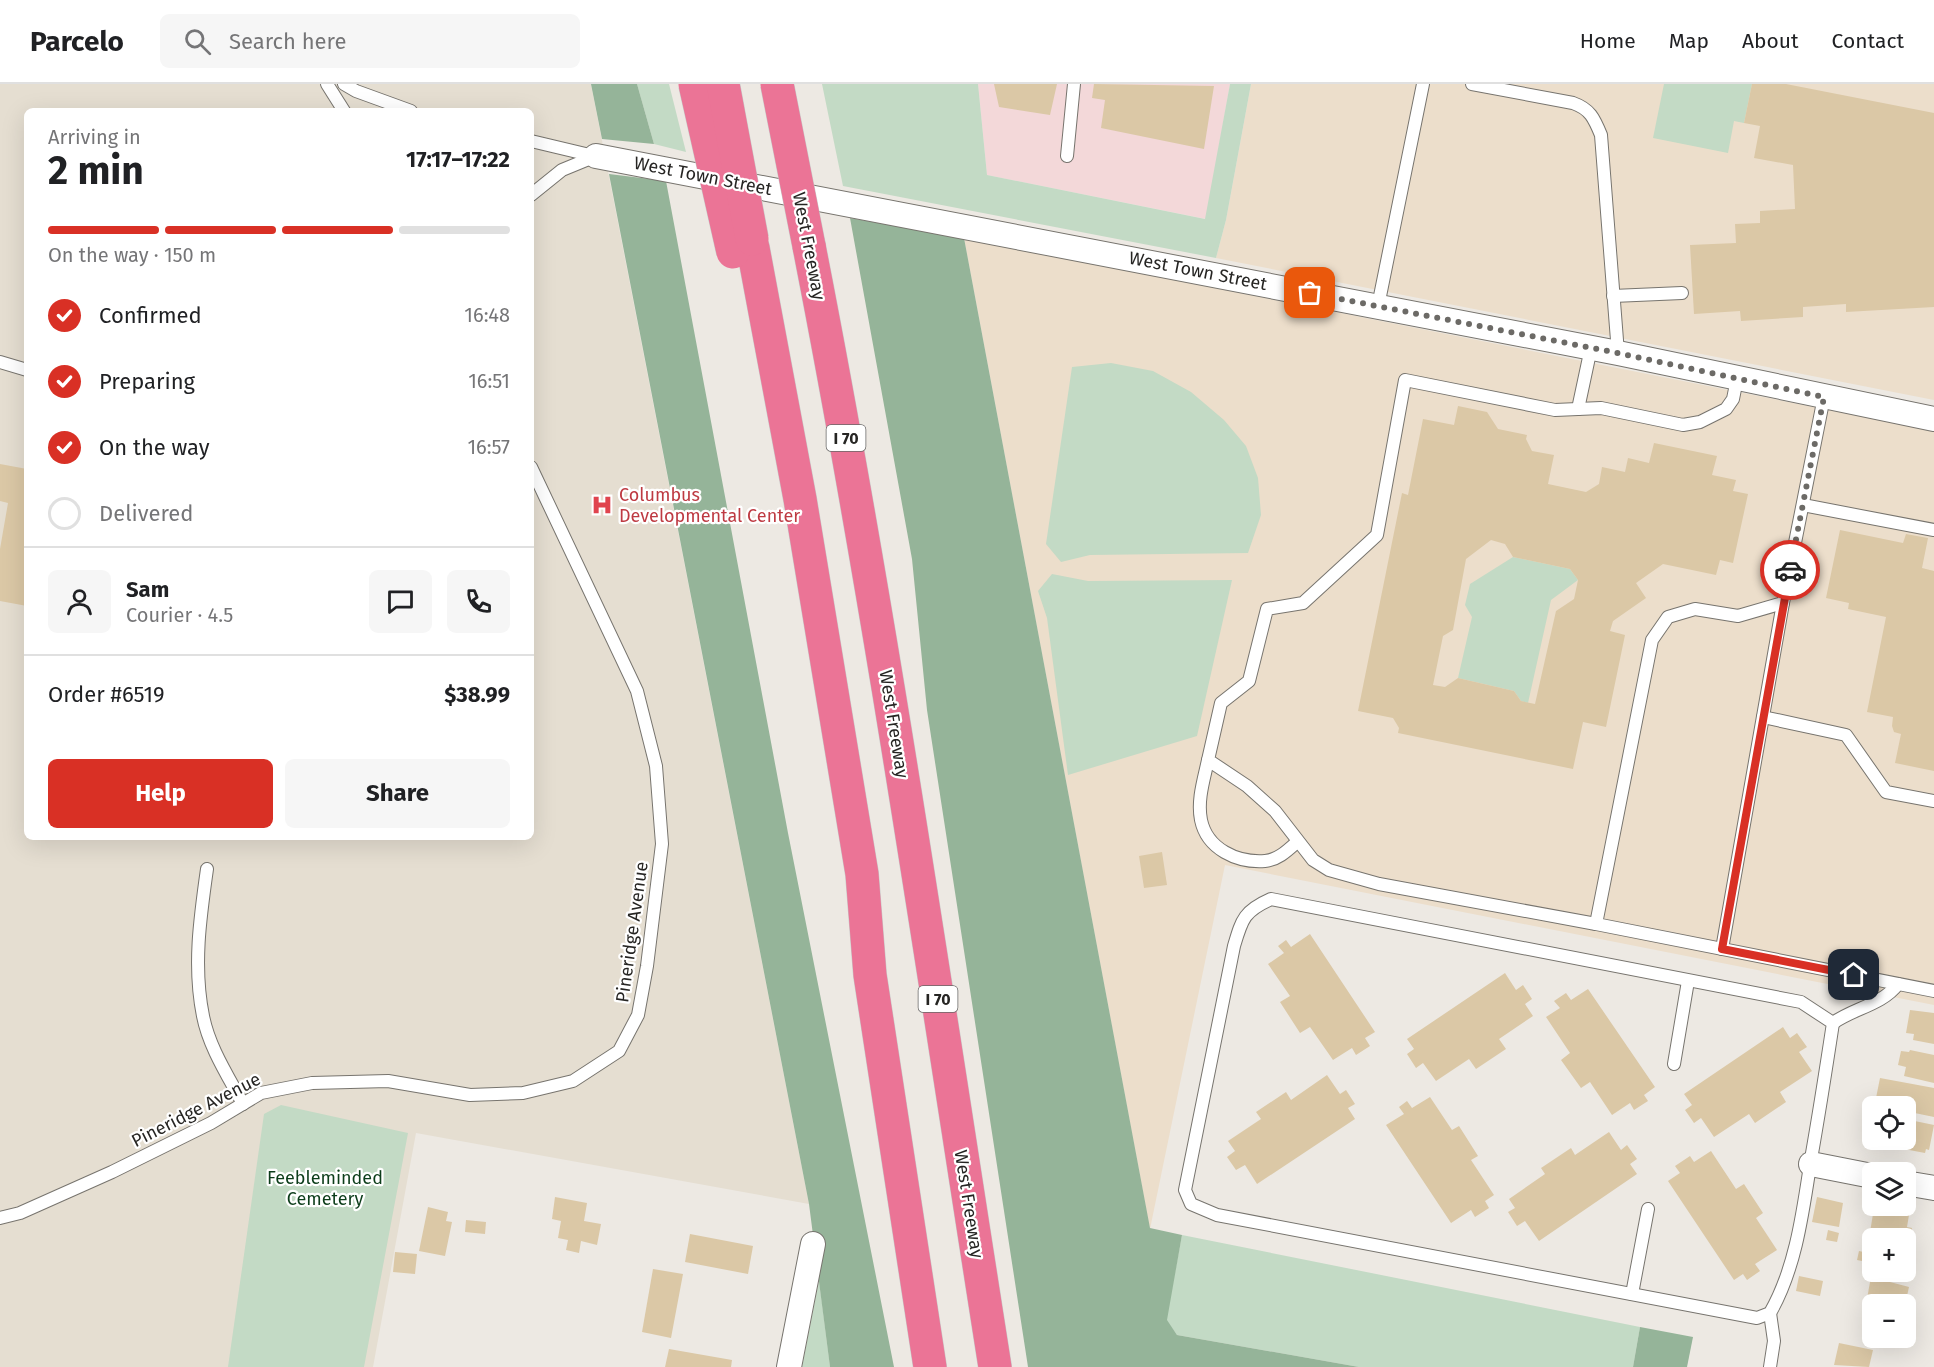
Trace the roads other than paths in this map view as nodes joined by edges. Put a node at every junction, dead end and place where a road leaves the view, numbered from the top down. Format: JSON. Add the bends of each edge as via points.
{"nodes":[{"id":1,"x":327,"y":84,"type":"edge"},
{"id":2,"x":344,"y":84,"type":"edge"},
{"id":3,"x":695,"y":84,"type":"edge"},
{"id":4,"x":723,"y":84,"type":"edge"},
{"id":5,"x":777,"y":84,"type":"edge"},
{"id":6,"x":1074,"y":84,"type":"edge"},
{"id":7,"x":1423,"y":84,"type":"edge"},
{"id":8,"x":1472,"y":84,"type":"edge"},
{"id":9,"x":342,"y":108,"type":"edge"},
{"id":10,"x":402,"y":108,"type":"edge"},
{"id":11,"x":534,"y":142,"type":"edge"},
{"id":12,"x":596,"y":156,"type":"junction"},
{"id":13,"x":1067,"y":156,"type":"dead end"},
{"id":14,"x":534,"y":193,"type":"edge"},
{"id":15,"x":743,"y":250,"type":"junction"},
{"id":16,"x":1683,"y":293,"type":"dead end"},
{"id":17,"x":1614,"y":296,"type":"junction"},
{"id":18,"x":1378,"y":306,"type":"junction"},
{"id":19,"x":1591,"y":348,"type":"junction"},
{"id":20,"x":1618,"y":353,"type":"junction"},
{"id":21,"x":0,"y":362,"type":"edge"},
{"id":22,"x":24,"y":369,"type":"edge"},
{"id":23,"x":1737,"y":379,"type":"junction"},
{"id":24,"x":1824,"y":397,"type":"junction"},
{"id":25,"x":1578,"y":409,"type":"junction"},
{"id":26,"x":1934,"y":419,"type":"edge"},
{"id":27,"x":534,"y":473,"type":"edge"},
{"id":28,"x":1803,"y":505,"type":"junction"},
{"id":29,"x":1934,"y":530,"type":"edge"},
{"id":30,"x":1783,"y":603,"type":"junction"},
{"id":31,"x":1762,"y":717,"type":"junction"},
{"id":32,"x":1208,"y":760,"type":"junction"},
{"id":33,"x":1934,"y":801,"type":"edge"},
{"id":34,"x":1297,"y":842,"type":"junction"},
{"id":35,"x":207,"y":869,"type":"dead end"},
{"id":36,"x":1596,"y":924,"type":"junction"},
{"id":37,"x":1722,"y":949,"type":"junction"},
{"id":38,"x":1688,"y":981,"type":"junction"},
{"id":39,"x":1898,"y":984,"type":"junction"},
{"id":40,"x":1934,"y":991,"type":"edge"},
{"id":41,"x":1833,"y":1023,"type":"junction"},
{"id":42,"x":1674,"y":1064,"type":"dead end"},
{"id":43,"x":243,"y":1104,"type":"junction"},
{"id":44,"x":1811,"y":1164,"type":"junction"},
{"id":45,"x":1862,"y":1174,"type":"edge"},
{"id":46,"x":1916,"y":1185,"type":"edge"},
{"id":47,"x":1934,"y":1188,"type":"edge"},
{"id":48,"x":1648,"y":1209,"type":"dead end"},
{"id":49,"x":0,"y":1218,"type":"edge"},
{"id":50,"x":813,"y":1244,"type":"dead end"},
{"id":51,"x":1632,"y":1294,"type":"junction"},
{"id":52,"x":1770,"y":1313,"type":"junction"},
{"id":53,"x":789,"y":1367,"type":"edge"},
{"id":54,"x":930,"y":1367,"type":"edge"},
{"id":55,"x":995,"y":1367,"type":"edge"},
{"id":56,"x":1770,"y":1367,"type":"edge"}],
"edges":[{"from":1,"to":9,"type":"lane"},
{"from":2,"to":10,"type":"lane"},
{"from":3,"to":15,"type":"highway","bridge":true},
{"from":4,"to":15,"type":"highway","bridge":true},
{"from":5,"to":55,"type":"highway","name":"West Freeway","number":"I 70","bridge":true,"via":[[837,384]]},
{"from":6,"to":13,"type":"lane"},
{"from":7,"to":18,"type":"lane"},
{"from":8,"to":17,"type":"lane","via":[[1573,103],[1594,117],[1601,135]]},
{"from":11,"to":12,"type":"lane","name":"West Town Street"},
{"from":12,"to":14,"type":"lane","via":[[562,170]]},
{"from":12,"to":18,"type":"street","name":"West Town Street"},
{"from":15,"to":54,"type":"highway","via":[[770,339],[800,500],[860,862],[870,975]]},
{"from":16,"to":17,"type":"lane"},
{"from":17,"to":20,"type":"lane"},
{"from":18,"to":19,"type":"street","name":"West Town Street"},
{"from":19,"to":20,"type":"street","name":"West Town Street"},
{"from":19,"to":25,"type":"lane"},
{"from":20,"to":23,"type":"street","name":"West Town Street"},
{"from":21,"to":22,"type":"lane"},
{"from":23,"to":24,"type":"street","name":"West Town Street"},
{"from":23,"to":25,"type":"lane","via":[[1733,399],[1726,409],[1692,424],[1601,408]]},
{"from":24,"to":26,"type":"street","name":"West Town Street"},
{"from":24,"to":28,"type":"lane"},
{"from":25,"to":32,"type":"lane","via":[[1555,410],[1405,380],[1377,535],[1303,603],[1267,609],[1249,681],[1221,703]]},
{"from":27,"to":43,"type":"lane","name":"Pineridge Avenue","via":[[637,691],[656,766],[662,844],[638,1015],[619,1051],[573,1081],[523,1093],[470,1095],[388,1081],[312,1083],[261,1093]]},
{"from":28,"to":29,"type":"lane"},
{"from":28,"to":30,"type":"lane"},
{"from":30,"to":31,"type":"lane"},
{"from":30,"to":36,"type":"lane","via":[[1738,616],[1695,609],[1668,617],[1652,640]]},
{"from":31,"to":33,"type":"lane","via":[[1846,735],[1886,792]]},
{"from":31,"to":37,"type":"lane"},
{"from":32,"to":34,"type":"lane","via":[[1275,811]]},
{"from":32,"to":34,"type":"lane","via":[[1199,803],[1201,821],[1210,840],[1222,852],[1240,859],[1266,861],[1281,856]]},
{"from":34,"to":36,"type":"lane","via":[[1312,860],[1329,870],[1378,884]]},
{"from":35,"to":43,"type":"lane","via":[[197,971],[203,1017],[215,1052]]},
{"from":36,"to":37,"type":"lane"},
{"from":37,"to":39,"type":"lane"},
{"from":38,"to":41,"type":"lane","via":[[1801,1002]]},
{"from":38,"to":42,"type":"lane"},
{"from":38,"to":51,"type":"lane","via":[[1271,899],[1242,918],[1185,1190],[1191,1204],[1217,1215]]},
{"from":39,"to":40,"type":"lane"},
{"from":39,"to":41,"type":"lane","via":[[1889,996]]},
{"from":41,"to":44,"type":"lane"},
{"from":43,"to":49,"type":"lane","name":"Pineridge Avenue","via":[[112,1172]]},
{"from":44,"to":45,"type":"street"},
{"from":44,"to":52,"type":"lane","via":[[1790,1266]]},
{"from":46,"to":47,"type":"street"},
{"from":48,"to":51,"type":"lane"},
{"from":50,"to":53,"type":"street"},
{"from":51,"to":52,"type":"lane","via":[[1757,1318]]},
{"from":52,"to":56,"type":"lane","via":[[1774,1341]]}]}
